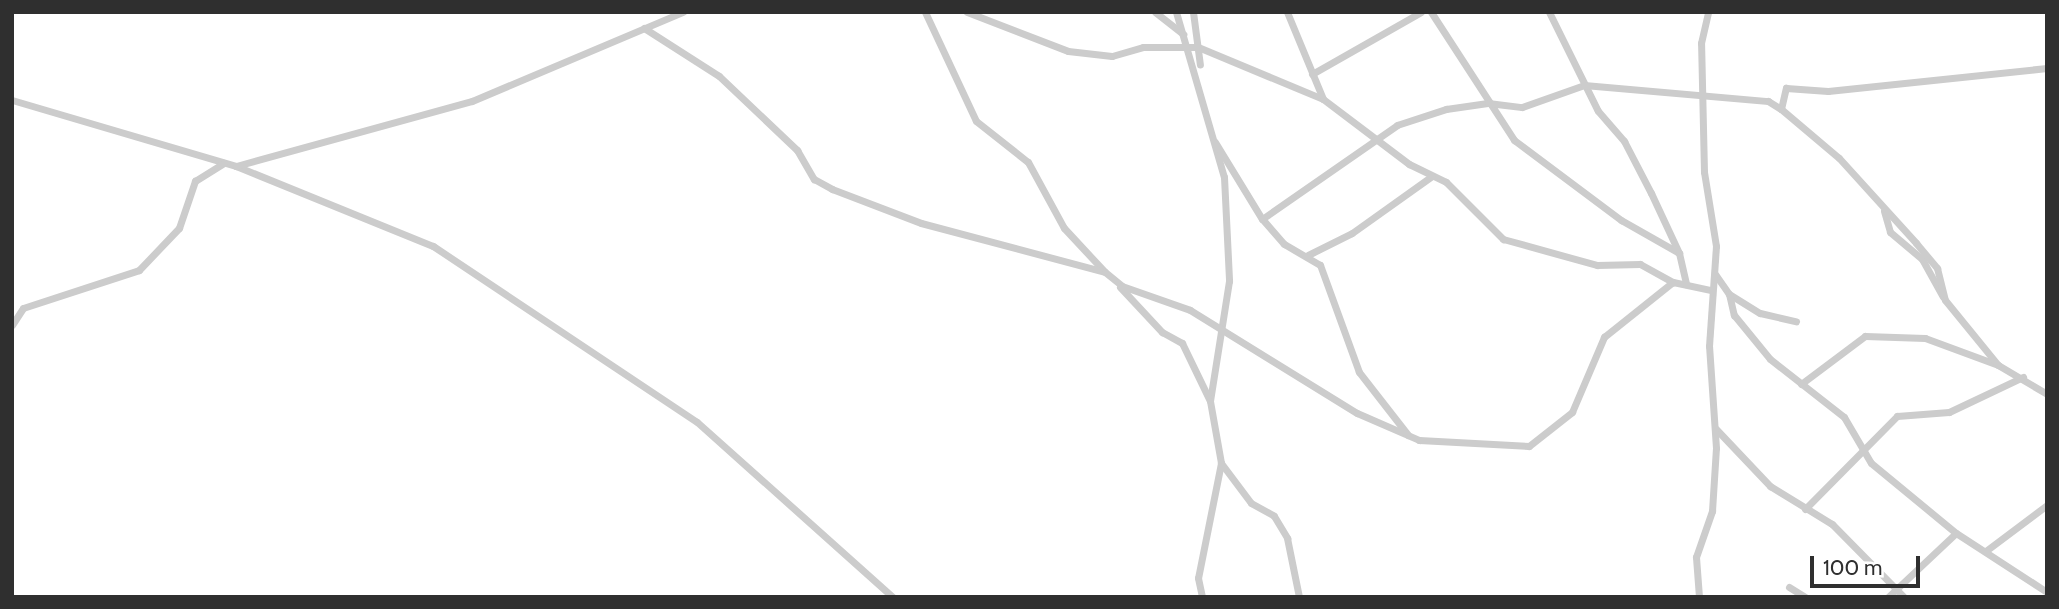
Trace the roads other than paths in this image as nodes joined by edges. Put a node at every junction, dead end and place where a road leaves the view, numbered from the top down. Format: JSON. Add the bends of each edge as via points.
{"nodes":[{"id":1,"x":683,"y":12,"type":"edge"},
{"id":2,"x":925,"y":12,"type":"edge"},
{"id":3,"x":967,"y":12,"type":"edge"},
{"id":4,"x":1155,"y":12,"type":"edge"},
{"id":5,"x":1177,"y":12,"type":"edge"},
{"id":6,"x":1193,"y":12,"type":"edge"},
{"id":7,"x":1287,"y":12,"type":"edge"},
{"id":8,"x":1421,"y":12,"type":"edge"},
{"id":9,"x":1431,"y":12,"type":"edge"},
{"id":10,"x":1549,"y":12,"type":"edge"},
{"id":11,"x":1708,"y":12,"type":"edge"},
{"id":12,"x":644,"y":28,"type":"junction"},
{"id":13,"x":1182,"y":34,"type":"junction"},
{"id":14,"x":1188,"y":46,"type":"junction"},
{"id":15,"x":1198,"y":47,"type":"junction"},
{"id":16,"x":2047,"y":68,"type":"edge"},
{"id":17,"x":1311,"y":74,"type":"junction"},
{"id":18,"x":1198,"y":80,"type":"junction"},
{"id":19,"x":1584,"y":85,"type":"junction"},
{"id":20,"x":1704,"y":94,"type":"junction"},
{"id":21,"x":1323,"y":99,"type":"junction"},
{"id":22,"x":12,"y":100,"type":"edge"},
{"id":23,"x":1488,"y":103,"type":"junction"},
{"id":24,"x":1781,"y":109,"type":"junction"},
{"id":25,"x":1377,"y":138,"type":"junction"},
{"id":26,"x":1212,"y":139,"type":"junction"},
{"id":27,"x":224,"y":163,"type":"junction"},
{"id":28,"x":236,"y":166,"type":"junction"},
{"id":29,"x":1432,"y":176,"type":"junction"},
{"id":30,"x":1262,"y":219,"type":"junction"},
{"id":31,"x":1679,"y":253,"type":"junction"},
{"id":32,"x":1308,"y":256,"type":"junction"},
{"id":33,"x":1105,"y":272,"type":"junction"},
{"id":34,"x":1714,"y":274,"type":"junction"},
{"id":35,"x":1673,"y":282,"type":"junction"},
{"id":36,"x":1686,"y":284,"type":"junction"},
{"id":37,"x":1712,"y":290,"type":"junction"},
{"id":38,"x":1729,"y":294,"type":"junction"},
{"id":39,"x":1796,"y":321,"type":"dead end"},
{"id":40,"x":12,"y":325,"type":"edge"},
{"id":41,"x":1225,"y":331,"type":"junction"},
{"id":42,"x":1998,"y":365,"type":"junction"},
{"id":43,"x":2023,"y":377,"type":"junction"},
{"id":44,"x":1801,"y":384,"type":"junction"},
{"id":45,"x":2047,"y":394,"type":"edge"},
{"id":46,"x":1210,"y":401,"type":"junction"},
{"id":47,"x":1716,"y":428,"type":"junction"},
{"id":48,"x":1409,"y":437,"type":"junction"},
{"id":49,"x":1863,"y":452,"type":"junction"},
{"id":50,"x":1221,"y":463,"type":"junction"},
{"id":51,"x":1805,"y":509,"type":"junction"},
{"id":52,"x":2045,"y":510,"type":"edge"},
{"id":53,"x":1956,"y":533,"type":"junction"},
{"id":54,"x":1987,"y":550,"type":"junction"},
{"id":55,"x":1789,"y":587,"type":"dead end"},
{"id":56,"x":1897,"y":587,"type":"junction"},
{"id":57,"x":2047,"y":592,"type":"edge"},
{"id":58,"x":893,"y":597,"type":"edge"},
{"id":59,"x":1202,"y":597,"type":"edge"},
{"id":60,"x":1299,"y":597,"type":"edge"},
{"id":61,"x":1699,"y":597,"type":"edge"},
{"id":62,"x":1805,"y":597,"type":"edge"},
{"id":63,"x":1888,"y":597,"type":"edge"},
{"id":64,"x":1904,"y":597,"type":"edge"},
{"id":65,"x":2042,"y":597,"type":"edge"}],
"edges":[{"from":1,"to":12,"type":"street"},
{"from":2,"to":33,"type":"street","via":[[976,121],[1028,162],[1064,228]]},
{"from":3,"to":14,"type":"street","via":[[1068,51],[1112,57],[1143,47]]},
{"from":4,"to":13,"type":"street"},
{"from":5,"to":13,"type":"street"},
{"from":6,"to":15,"type":"street"},
{"from":7,"to":17,"type":"street"},
{"from":8,"to":17,"type":"street"},
{"from":9,"to":23,"type":"street"},
{"from":10,"to":19,"type":"street"},
{"from":11,"to":20,"type":"street","via":[[1701,43]]},
{"from":12,"to":28,"type":"street","via":[[472,101]]},
{"from":12,"to":33,"type":"street","via":[[719,76],[797,149],[814,179],[832,189],[973,239]]},
{"from":13,"to":14,"type":"street"},
{"from":14,"to":15,"type":"street"},
{"from":14,"to":18,"type":"street"},
{"from":15,"to":18,"type":"street"},
{"from":15,"to":21,"type":"street"},
{"from":16,"to":24,"type":"street","via":[[1828,91],[1786,88]]},
{"from":17,"to":21,"type":"street"},
{"from":18,"to":26,"type":"street"},
{"from":19,"to":20,"type":"street"},
{"from":19,"to":23,"type":"street","via":[[1522,107]]},
{"from":19,"to":31,"type":"street","via":[[1624,141]]},
{"from":20,"to":24,"type":"street","via":[[1768,102]]},
{"from":20,"to":34,"type":"street"},
{"from":21,"to":25,"type":"street"},
{"from":22,"to":27,"type":"street"},
{"from":23,"to":25,"type":"street","via":[[1423,115]]},
{"from":23,"to":31,"type":"street","via":[[1514,140],[1621,220]]},
{"from":24,"to":42,"type":"street","via":[[1839,158],[1937,268],[1945,300]]},
{"from":25,"to":29,"type":"street"},
{"from":25,"to":30,"type":"street"},
{"from":26,"to":30,"type":"street"},
{"from":26,"to":41,"type":"street","via":[[1224,188]]},
{"from":27,"to":28,"type":"street"},
{"from":27,"to":40,"type":"street","via":[[195,181],[179,228],[139,270],[23,308]]},
{"from":28,"to":58,"type":"street","via":[[433,246],[635,376],[697,422]]},
{"from":29,"to":32,"type":"street","via":[[1352,233]]},
{"from":29,"to":35,"type":"street","via":[[1503,239],[1597,265],[1640,264]]},
{"from":30,"to":32,"type":"street","via":[[1284,244]]},
{"from":31,"to":36,"type":"street"},
{"from":32,"to":48,"type":"street","via":[[1334,292],[1359,372]]},
{"from":33,"to":41,"type":"street"},
{"from":33,"to":46,"type":"street","via":[[1162,332],[1182,343]]},
{"from":34,"to":37,"type":"street"},
{"from":34,"to":38,"type":"street"},
{"from":35,"to":36,"type":"street"},
{"from":35,"to":48,"type":"street","via":[[1604,337],[1572,412],[1529,446],[1511,449]]},
{"from":36,"to":37,"type":"street"},
{"from":37,"to":47,"type":"street"},
{"from":38,"to":39,"type":"street","via":[[1760,313]]},
{"from":38,"to":44,"type":"street","via":[[1734,315],[1786,377]]},
{"from":41,"to":46,"type":"street","via":[[1215,349]]},
{"from":41,"to":48,"type":"street","via":[[1357,413]]},
{"from":42,"to":43,"type":"street"},
{"from":42,"to":44,"type":"street","via":[[1925,338],[1865,336]]},
{"from":43,"to":45,"type":"street"},
{"from":43,"to":49,"type":"street","via":[[1949,412],[1897,416]]},
{"from":44,"to":49,"type":"street","via":[[1844,418]]},
{"from":46,"to":50,"type":"street"},
{"from":47,"to":51,"type":"street","via":[[1770,486]]},
{"from":47,"to":61,"type":"street","via":[[1712,510],[1696,557]]},
{"from":49,"to":51,"type":"street"},
{"from":49,"to":53,"type":"street"},
{"from":50,"to":59,"type":"street","via":[[1198,578]]},
{"from":50,"to":60,"type":"street","via":[[1251,503],[1280,527]]},
{"from":51,"to":56,"type":"street","via":[[1832,524]]},
{"from":52,"to":54,"type":"street"},
{"from":53,"to":54,"type":"street"},
{"from":53,"to":56,"type":"street"},
{"from":54,"to":57,"type":"street"},
{"from":55,"to":62,"type":"street"},
{"from":56,"to":63,"type":"street"},
{"from":56,"to":64,"type":"street"},
{"from":57,"to":65,"type":"street"}]}
